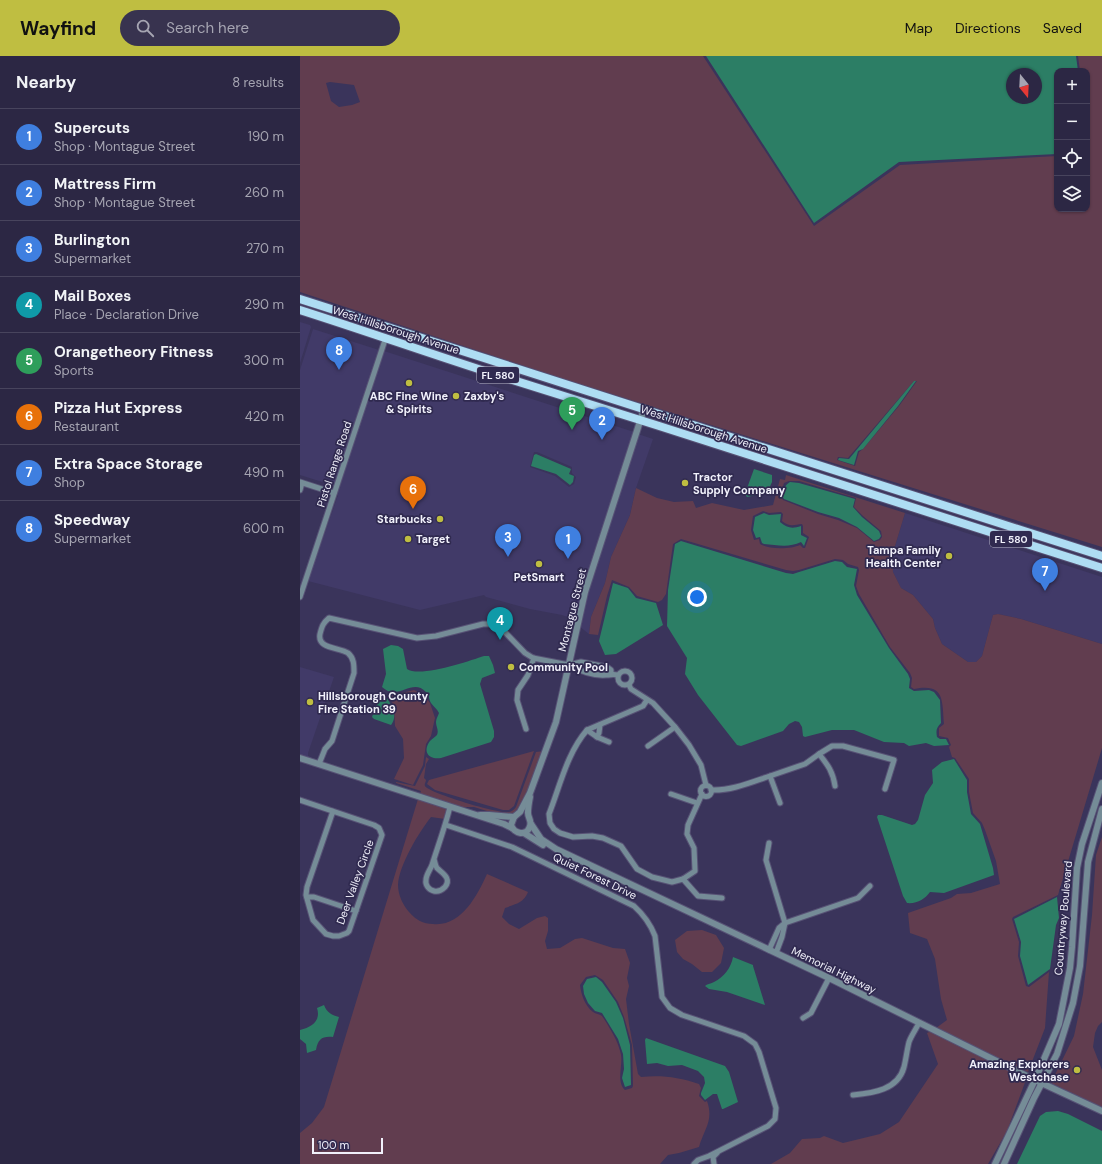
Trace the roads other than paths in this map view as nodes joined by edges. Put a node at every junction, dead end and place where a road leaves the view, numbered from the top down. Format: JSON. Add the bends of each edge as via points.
{"nodes":[{"id":1,"x":300,"y":299,"type":"edge"},
{"id":2,"x":300,"y":306,"type":"edge"},
{"id":3,"x":300,"y":310,"type":"edge"},
{"id":4,"x":384,"y":327,"type":"junction"},
{"id":5,"x":386,"y":337,"type":"junction"},
{"id":6,"x":484,"y":358,"type":"junction"},
{"id":7,"x":644,"y":409,"type":"junction"},
{"id":8,"x":640,"y":419,"type":"junction"},
{"id":9,"x":301,"y":483,"type":"edge"},
{"id":10,"x":300,"y":490,"type":"edge"},
{"id":11,"x":334,"y":493,"type":"junction"},
{"id":12,"x":1102,"y":556,"type":"edge"},
{"id":13,"x":1102,"y":568,"type":"edge"},
{"id":14,"x":300,"y":597,"type":"edge"},
{"id":15,"x":534,"y":658,"type":"junction"},
{"id":16,"x":569,"y":664,"type":"junction"},
{"id":17,"x":611,"y":674,"type":"junction"},
{"id":18,"x":618,"y":675,"type":"junction"},
{"id":19,"x":629,"y":684,"type":"junction"},
{"id":20,"x":647,"y":700,"type":"junction"},
{"id":21,"x":600,"y":725,"type":"junction"},
{"id":22,"x":675,"y":727,"type":"junction"},
{"id":23,"x":526,"y":729,"type":"dead end"},
{"id":24,"x":587,"y":730,"type":"junction"},
{"id":25,"x":597,"y":737,"type":"junction"},
{"id":26,"x":609,"y":742,"type":"dead end"},
{"id":27,"x":648,"y":746,"type":"dead end"},
{"id":28,"x":819,"y":754,"type":"junction"},
{"id":29,"x":300,"y":758,"type":"edge"},
{"id":30,"x":319,"y":764,"type":"junction"},
{"id":31,"x":770,"y":776,"type":"junction"},
{"id":32,"x":1102,"y":783,"type":"edge"},
{"id":33,"x":706,"y":785,"type":"junction"},
{"id":34,"x":835,"y":786,"type":"dead end"},
{"id":35,"x":885,"y":789,"type":"dead end"},
{"id":36,"x":711,"y":790,"type":"junction"},
{"id":37,"x":530,"y":793,"type":"junction"},
{"id":38,"x":671,"y":794,"type":"dead end"},
{"id":39,"x":702,"y":794,"type":"junction"},
{"id":40,"x":300,"y":800,"type":"edge"},
{"id":41,"x":697,"y":803,"type":"junction"},
{"id":42,"x":780,"y":803,"type":"dead end"},
{"id":43,"x":450,"y":807,"type":"junction"},
{"id":44,"x":1102,"y":809,"type":"edge"},
{"id":45,"x":333,"y":811,"type":"junction"},
{"id":46,"x":480,"y":816,"type":"junction"},
{"id":47,"x":514,"y":817,"type":"junction"},
{"id":48,"x":531,"y":824,"type":"junction"},
{"id":49,"x":446,"y":825,"type":"junction"},
{"id":50,"x":512,"y":828,"type":"junction"},
{"id":51,"x":524,"y":832,"type":"junction"},
{"id":52,"x":769,"y":843,"type":"dead end"},
{"id":53,"x":556,"y":849,"type":"junction"},
{"id":54,"x":434,"y":859,"type":"junction"},
{"id":55,"x":683,"y":879,"type":"junction"},
{"id":56,"x":870,"y":886,"type":"dead end"},
{"id":57,"x":307,"y":897,"type":"junction"},
{"id":58,"x":722,"y":898,"type":"dead end"},
{"id":59,"x":356,"y":911,"type":"junction"},
{"id":60,"x":785,"y":923,"type":"junction"},
{"id":61,"x":1073,"y":933,"type":"junction"},
{"id":62,"x":1082,"y":933,"type":"junction"},
{"id":63,"x":769,"y":950,"type":"junction"},
{"id":64,"x":776,"y":953,"type":"junction"},
{"id":65,"x":829,"y":978,"type":"junction"},
{"id":66,"x":803,"y":1018,"type":"dead end"},
{"id":67,"x":919,"y":1023,"type":"junction"},
{"id":68,"x":1036,"y":1080,"type":"junction"},
{"id":69,"x":1042,"y":1083,"type":"junction"},
{"id":70,"x":853,"y":1095,"type":"dead end"},
{"id":71,"x":1102,"y":1111,"type":"edge"},
{"id":72,"x":719,"y":1151,"type":"junction"},
{"id":73,"x":694,"y":1164,"type":"edge"},
{"id":74,"x":714,"y":1164,"type":"edge"},
{"id":75,"x":995,"y":1164,"type":"edge"},
{"id":76,"x":1004,"y":1164,"type":"edge"}],
"edges":[{"from":1,"to":4,"type":"main road","name":"West Hillsborough Avenue","number":"FL 580"},
{"from":2,"to":4,"type":"main road","via":[[380,330]]},
{"from":3,"to":5,"type":"main road","name":"West Hillsborough Avenue","number":"FL 580"},
{"from":4,"to":6,"type":"main road","name":"West Hillsborough Avenue","number":"FL 580"},
{"from":5,"to":6,"type":"main road","via":[[397,336],[468,358]]},
{"from":5,"to":8,"type":"main road","name":"West Hillsborough Avenue","number":"FL 580"},
{"from":5,"to":11,"type":"street","name":"Pistol Range Road"},
{"from":6,"to":7,"type":"main road","name":"West Hillsborough Avenue","number":"FL 580"},
{"from":7,"to":8,"type":"street","name":"Montague Street"},
{"from":7,"to":12,"type":"main road","name":"West Hillsborough Avenue","number":"FL 580"},
{"from":8,"to":13,"type":"main road","name":"West Hillsborough Avenue","number":"FL 580"},
{"from":8,"to":16,"type":"street","name":"Montague Street","via":[[585,592]]},
{"from":9,"to":10,"type":"street"},
{"from":9,"to":11,"type":"street"},
{"from":11,"to":14,"type":"street","name":"Pistol Range Road"},
{"from":15,"to":16,"type":"street"},
{"from":15,"to":23,"type":"street","via":[[528,675],[518,690],[517,700]]},
{"from":15,"to":30,"type":"street","via":[[525,653],[501,628],[493,624],[417,638],[329,618],[323,623],[321,641],[352,657],[354,673],[332,741],[325,749]]},
{"from":16,"to":17,"type":"street","via":[[579,671],[605,676]]},
{"from":16,"to":17,"type":"street","via":[[581,662],[607,667]]},
{"from":16,"to":37,"type":"street","name":"Montague Street","via":[[556,722]]},
{"from":17,"to":18,"type":"street"},
{"from":18,"to":19,"type":"street","via":[[618,682],[623,686]]},
{"from":18,"to":19,"type":"street","via":[[628,672],[632,676]]},
{"from":19,"to":20,"type":"street","via":[[631,689]]},
{"from":20,"to":21,"type":"street","via":[[643,706]]},
{"from":20,"to":22,"type":"street","via":[[653,703]]},
{"from":21,"to":24,"type":"street"},
{"from":21,"to":25,"type":"street"},
{"from":22,"to":27,"type":"street"},
{"from":22,"to":33,"type":"street","via":[[701,765]]},
{"from":24,"to":25,"type":"street"},
{"from":24,"to":55,"type":"street","via":[[574,750],[549,814],[550,823],[560,833],[573,837],[603,838],[621,846],[637,869],[652,877],[672,882]]},
{"from":25,"to":26,"type":"street"},
{"from":28,"to":31,"type":"street","via":[[805,764]]},
{"from":28,"to":34,"type":"street","via":[[830,768]]},
{"from":28,"to":35,"type":"street","via":[[832,746],[843,746],[894,760]]},
{"from":29,"to":30,"type":"street"},
{"from":30,"to":43,"type":"street"},
{"from":31,"to":36,"type":"street","via":[[735,787]]},
{"from":31,"to":42,"type":"street"},
{"from":32,"to":61,"type":"street","name":"Countryway Boulevard","via":[[1077,868]]},
{"from":33,"to":36,"type":"street"},
{"from":33,"to":39,"type":"street","via":[[701,789]]},
{"from":36,"to":39,"type":"street","via":[[709,795]]},
{"from":37,"to":47,"type":"street","name":"Montague Street","via":[[520,812]]},
{"from":37,"to":48,"type":"street","name":"Montague Street","via":[[528,813]]},
{"from":38,"to":41,"type":"street"},
{"from":39,"to":41,"type":"street"},
{"from":40,"to":45,"type":"street","name":"Deer Valley Circle"},
{"from":41,"to":55,"type":"street","via":[[687,834],[694,848],[695,870]]},
{"from":43,"to":46,"type":"street"},
{"from":43,"to":49,"type":"street"},
{"from":44,"to":62,"type":"street","name":"Countryway Boulevard","via":[[1088,862]]},
{"from":45,"to":57,"type":"street","name":"Deer Valley Circle","via":[[307,887]]},
{"from":45,"to":59,"type":"street","name":"Deer Valley Circle","via":[[374,825],[379,828],[382,835]]},
{"from":46,"to":47,"type":"street"},
{"from":46,"to":50,"type":"street"},
{"from":47,"to":50,"type":"street","via":[[511,822]]},
{"from":48,"to":51,"type":"street","via":[[529,830]]},
{"from":48,"to":53,"type":"street","name":"Memorial Highway","via":[[542,839]]},
{"from":49,"to":54,"type":"street"},
{"from":49,"to":72,"type":"street","name":"Quiet Forest Drive","via":[[512,847],[634,906],[648,920],[653,932],[662,997],[670,1008],[682,1015],[744,1036],[755,1044],[776,1108],[775,1119],[768,1126]]},
{"from":50,"to":51,"type":"street","name":"Memorial Highway","via":[[517,832]]},
{"from":51,"to":53,"type":"street","name":"Memorial Highway","via":[[546,846]]},
{"from":52,"to":60,"type":"street","via":[[766,860]]},
{"from":53,"to":63,"type":"street","name":"Memorial Highway"},
{"from":54,"to":54,"type":"street","via":[[426,880],[430,890],[436,892],[442,890],[447,881],[446,876],[435,865]]},
{"from":55,"to":58,"type":"street","via":[[698,896]]},
{"from":56,"to":60,"type":"street","via":[[858,898]]},
{"from":57,"to":59,"type":"street"},
{"from":57,"to":59,"type":"street","name":"Deer Valley Circle","via":[[313,920],[330,936],[347,933]]},
{"from":60,"to":63,"type":"street","via":[[779,928]]},
{"from":60,"to":64,"type":"street"},
{"from":61,"to":62,"type":"street"},
{"from":61,"to":68,"type":"street","name":"Countryway Boulevard","via":[[1070,968],[1059,1024]]},
{"from":62,"to":69,"type":"street","name":"Countryway Boulevard","via":[[1080,966],[1073,1003],[1061,1043]]},
{"from":63,"to":64,"type":"street","name":"Memorial Highway"},
{"from":64,"to":65,"type":"street","name":"Memorial Highway"},
{"from":65,"to":66,"type":"street","via":[[811,1013]]},
{"from":65,"to":67,"type":"street","name":"Memorial Highway"},
{"from":67,"to":68,"type":"street","name":"Memorial Highway"},
{"from":67,"to":70,"type":"street","via":[[909,1042],[900,1078],[893,1085],[872,1093]]},
{"from":68,"to":69,"type":"street","name":"Memorial Highway"},
{"from":68,"to":75,"type":"street","name":"Countryway Boulevard"},
{"from":69,"to":71,"type":"street","name":"Memorial Highway"},
{"from":69,"to":76,"type":"street","name":"Countryway Boulevard"},
{"from":72,"to":73,"type":"street","name":"Quiet Forest Drive"},
{"from":72,"to":74,"type":"street","via":[[714,1157]]}]}
